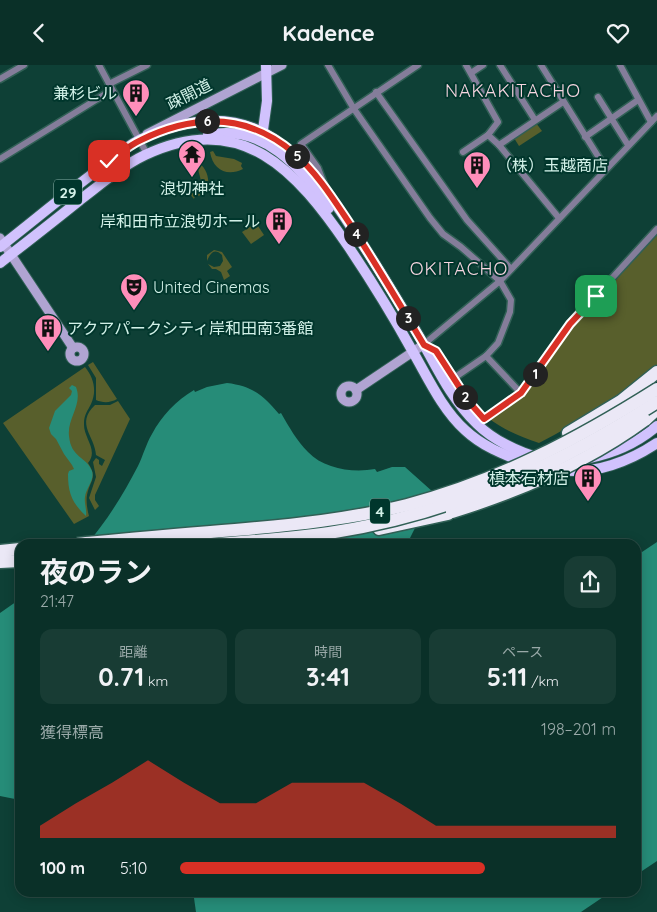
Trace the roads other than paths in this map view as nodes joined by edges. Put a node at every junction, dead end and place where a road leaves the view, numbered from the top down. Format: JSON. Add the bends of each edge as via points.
{"nodes":[{"id":1,"x":24,"y":65,"type":"edge"},
{"id":2,"x":99,"y":65,"type":"edge"},
{"id":3,"x":148,"y":65,"type":"edge"},
{"id":4,"x":282,"y":65,"type":"edge"},
{"id":5,"x":328,"y":65,"type":"edge"},
{"id":6,"x":418,"y":65,"type":"edge"},
{"id":7,"x":466,"y":65,"type":"edge"},
{"id":8,"x":483,"y":65,"type":"edge"},
{"id":9,"x":500,"y":65,"type":"edge"},
{"id":10,"x":541,"y":65,"type":"edge"},
{"id":11,"x":620,"y":65,"type":"edge"},
{"id":12,"x":266,"y":68,"type":"edge"},
{"id":13,"x":471,"y":73,"type":"junction"},
{"id":14,"x":0,"y":79,"type":"edge"},
{"id":15,"x":109,"y":85,"type":"junction"},
{"id":16,"x":376,"y":92,"type":"junction"},
{"id":17,"x":108,"y":93,"type":"dead end"},
{"id":18,"x":598,"y":97,"type":"dead end"},
{"id":19,"x":638,"y":100,"type":"junction"},
{"id":20,"x":563,"y":102,"type":"junction"},
{"id":21,"x":354,"y":109,"type":"junction"},
{"id":22,"x":657,"y":116,"type":"edge"},
{"id":23,"x":610,"y":119,"type":"junction"},
{"id":24,"x":535,"y":120,"type":"junction"},
{"id":25,"x":651,"y":121,"type":"junction"},
{"id":26,"x":488,"y":135,"type":"junction"},
{"id":27,"x":262,"y":137,"type":"junction"},
{"id":28,"x":585,"y":137,"type":"junction"},
{"id":29,"x":196,"y":139,"type":"junction"},
{"id":30,"x":139,"y":140,"type":"junction"},
{"id":31,"x":499,"y":145,"type":"junction"},
{"id":32,"x":628,"y":145,"type":"junction"},
{"id":33,"x":463,"y":152,"type":"dead end"},
{"id":34,"x":147,"y":154,"type":"junction"},
{"id":35,"x":0,"y":159,"type":"edge"},
{"id":36,"x":606,"y":169,"type":"junction"},
{"id":37,"x":326,"y":190,"type":"junction"},
{"id":38,"x":328,"y":216,"type":"junction"},
{"id":39,"x":559,"y":218,"type":"junction"},
{"id":40,"x":657,"y":229,"type":"edge"},
{"id":41,"x":1,"y":243,"type":"edge"},
{"id":42,"x":10,"y":255,"type":"junction"},
{"id":43,"x":0,"y":263,"type":"edge"},
{"id":44,"x":511,"y":269,"type":"junction"},
{"id":45,"x":500,"y":281,"type":"junction"},
{"id":46,"x":424,"y":345,"type":"junction"},
{"id":47,"x":73,"y":348,"type":"dead end"},
{"id":48,"x":413,"y":352,"type":"junction"},
{"id":49,"x":486,"y":356,"type":"junction"},
{"id":50,"x":657,"y":372,"type":"edge"},
{"id":51,"x":454,"y":378,"type":"junction"},
{"id":52,"x":657,"y":389,"type":"edge"},
{"id":53,"x":356,"y":390,"type":"dead end"},
{"id":54,"x":519,"y":391,"type":"dead end"},
{"id":55,"x":657,"y":402,"type":"edge"},
{"id":56,"x":657,"y":409,"type":"edge"},
{"id":57,"x":657,"y":426,"type":"edge"},
{"id":58,"x":657,"y":443,"type":"edge"},
{"id":59,"x":438,"y":496,"type":"junction"},
{"id":60,"x":330,"y":533,"type":"junction"},
{"id":61,"x":130,"y":539,"type":"edge"},
{"id":62,"x":269,"y":539,"type":"edge"},
{"id":63,"x":15,"y":550,"type":"edge"},
{"id":64,"x":0,"y":551,"type":"edge"},
{"id":65,"x":15,"y":561,"type":"edge"},
{"id":66,"x":0,"y":562,"type":"edge"}],
"edges":[{"from":1,"to":14,"type":"street"},
{"from":2,"to":15,"type":"street"},
{"from":3,"to":15,"type":"street"},
{"from":4,"to":12,"type":"street","name":"疎開道"},
{"from":5,"to":21,"type":"street"},
{"from":6,"to":16,"type":"street"},
{"from":7,"to":13,"type":"street"},
{"from":8,"to":13,"type":"street"},
{"from":9,"to":24,"type":"street"},
{"from":10,"to":20,"type":"street"},
{"from":11,"to":19,"type":"street"},
{"from":12,"to":27,"type":"main road","via":[[267,101]]},
{"from":12,"to":30,"type":"street","name":"疎開道"},
{"from":13,"to":26,"type":"street","via":[[498,121]]},
{"from":15,"to":30,"type":"street"},
{"from":16,"to":21,"type":"street"},
{"from":16,"to":44,"type":"street","via":[[467,220]]},
{"from":17,"to":35,"type":"street"},
{"from":18,"to":23,"type":"street"},
{"from":19,"to":23,"type":"street"},
{"from":19,"to":25,"type":"street"},
{"from":20,"to":24,"type":"street"},
{"from":20,"to":28,"type":"street"},
{"from":21,"to":37,"type":"street","via":[[301,143],[318,169]]},
{"from":21,"to":45,"type":"street","via":[[443,234]]},
{"from":22,"to":25,"type":"street"},
{"from":23,"to":28,"type":"street"},
{"from":23,"to":32,"type":"street"},
{"from":24,"to":31,"type":"street"},
{"from":25,"to":32,"type":"street"},
{"from":26,"to":31,"type":"street"},
{"from":26,"to":33,"type":"street"},
{"from":27,"to":29,"type":"main road","via":[[224,133]]},
{"from":27,"to":30,"type":"main road","number":"29","via":[[230,122],[200,122],[184,124]]},
{"from":27,"to":37,"type":"main road","number":"29","via":[[281,143],[295,154]]},
{"from":27,"to":38,"type":"main road","via":[[305,175],[329,208]]},
{"from":28,"to":36,"type":"street"},
{"from":29,"to":34,"type":"main road","number":"29"},
{"from":29,"to":38,"type":"main road","number":"29","via":[[233,143],[272,159],[297,180]]},
{"from":30,"to":34,"type":"street"},
{"from":30,"to":41,"type":"main road","number":"29"},
{"from":31,"to":39,"type":"street"},
{"from":32,"to":36,"type":"street"},
{"from":34,"to":42,"type":"main road","number":"29","via":[[108,179]]},
{"from":36,"to":39,"type":"street"},
{"from":37,"to":46,"type":"main road","number":"29","via":[[367,250]]},
{"from":38,"to":48,"type":"main road","number":"29","via":[[383,299]]},
{"from":39,"to":44,"type":"street"},
{"from":40,"to":51,"type":"street","via":[[570,324],[521,393],[484,419]]},
{"from":41,"to":42,"type":"street"},
{"from":42,"to":43,"type":"main road","number":"29"},
{"from":42,"to":47,"type":"street"},
{"from":44,"to":45,"type":"street"},
{"from":45,"to":46,"type":"street"},
{"from":45,"to":49,"type":"street","via":[[512,306],[498,343]]},
{"from":46,"to":48,"type":"street"},
{"from":46,"to":51,"type":"street","via":[[436,351]]},
{"from":46,"to":57,"type":"main road","number":"29","via":[[448,389],[478,425],[490,435],[532,456],[556,462],[604,455],[636,443]]},
{"from":48,"to":53,"type":"street"},
{"from":48,"to":58,"type":"main road","number":"29","via":[[440,398],[464,430],[481,443],[529,465],[567,471],[588,470],[626,461]]},
{"from":49,"to":51,"type":"street"},
{"from":49,"to":54,"type":"street"},
{"from":50,"to":59,"type":"highway","number":"4","bridge":true,"via":[[622,401],[568,433],[506,467]]},
{"from":52,"to":59,"type":"highway","number":"4","bridge":true,"via":[[535,459]]},
{"from":55,"to":60,"type":"highway","number":"4","bridge":true,"via":[[579,449],[513,481],[418,514]]},
{"from":56,"to":60,"type":"highway","number":"4","bridge":true,"via":[[619,437],[568,466],[484,502],[405,524]]},
{"from":59,"to":61,"type":"highway","number":"4","bridge":true,"via":[[374,512],[311,522]]},
{"from":60,"to":62,"type":"highway","number":"4","bridge":true},
{"from":63,"to":64,"type":"highway"},
{"from":65,"to":66,"type":"highway"}]}
